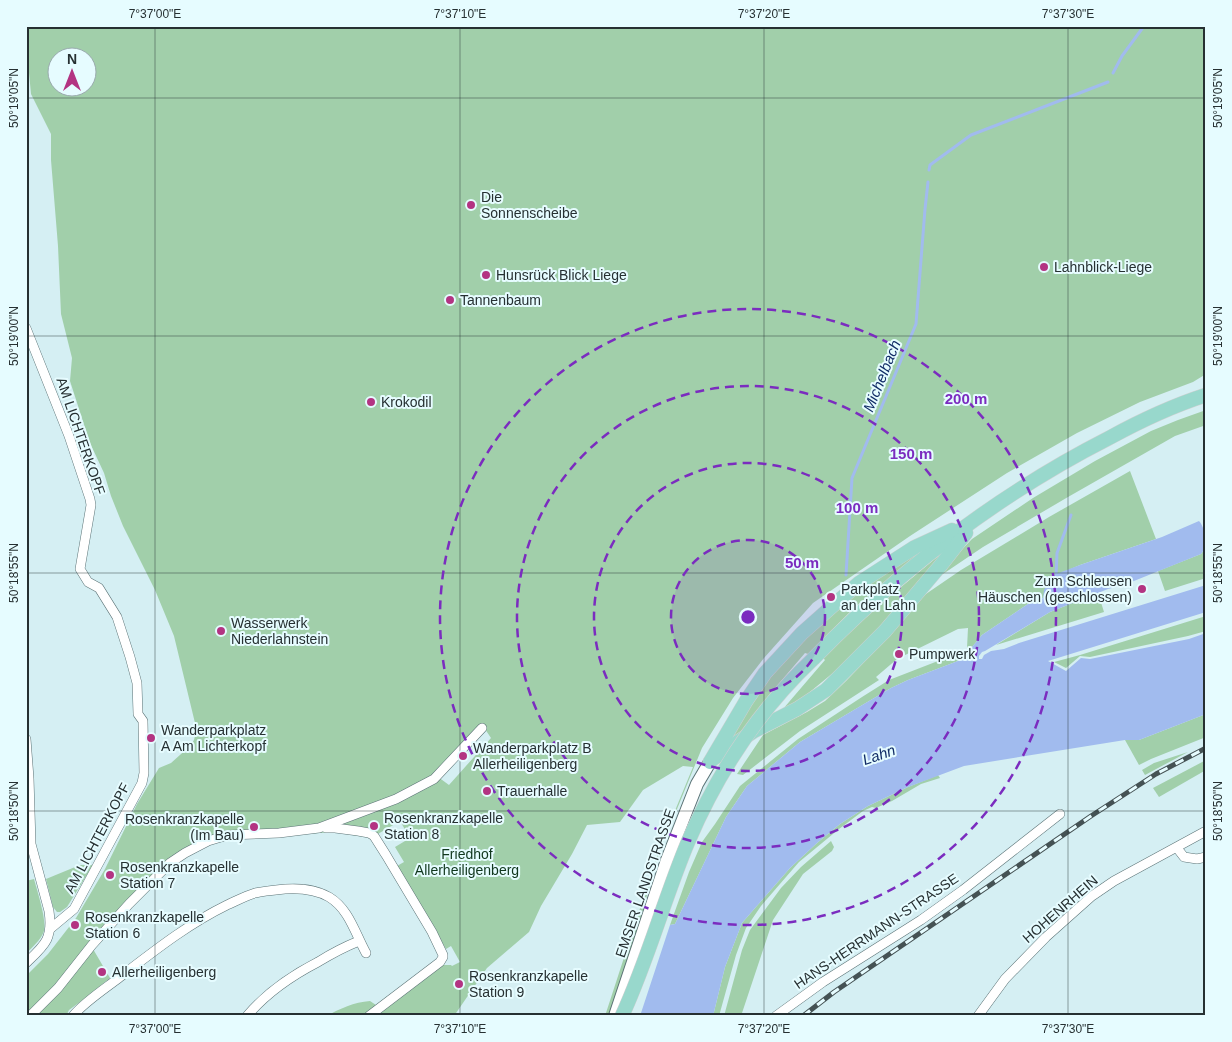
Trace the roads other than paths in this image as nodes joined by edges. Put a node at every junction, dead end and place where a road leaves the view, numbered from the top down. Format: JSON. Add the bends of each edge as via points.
{"nodes":[{"id":1,"x":26,"y":328,"type":"edge"},
{"id":2,"x":1206,"y":395,"type":"edge"},
{"id":3,"x":976,"y":520,"type":"junction"},
{"id":4,"x":482,"y":728,"type":"dead end"},
{"id":5,"x":26,"y":739,"type":"edge"},
{"id":6,"x":710,"y":762,"type":"junction"},
{"id":7,"x":1060,"y":814,"type":"dead end"},
{"id":8,"x":319,"y":828,"type":"junction"},
{"id":9,"x":1206,"y":831,"type":"edge"},
{"id":10,"x":1178,"y":848,"type":"junction"},
{"id":11,"x":1206,"y":857,"type":"edge"},
{"id":12,"x":50,"y":929,"type":"junction"},
{"id":13,"x":359,"y":941,"type":"junction"},
{"id":14,"x":366,"y":953,"type":"dead end"},
{"id":15,"x":26,"y":963,"type":"edge"},
{"id":16,"x":30,"y":1016,"type":"edge"},
{"id":17,"x":73,"y":1016,"type":"edge"},
{"id":18,"x":247,"y":1016,"type":"edge"},
{"id":19,"x":369,"y":1016,"type":"edge"},
{"id":20,"x":615,"y":1016,"type":"edge"},
{"id":21,"x":622,"y":1016,"type":"edge"},
{"id":22,"x":776,"y":1016,"type":"edge"},
{"id":23,"x":978,"y":1016,"type":"edge"}],
"edges":[{"from":1,"to":12,"type":"street","name":"AM LICHTERKOPF","via":[[90,499],[80,569],[88,582],[99,588],[116,618],[137,682],[138,713],[143,721],[142,783],[73,910]]},
{"from":2,"to":3,"type":"main road","via":[[1136,424],[1081,452]]},
{"from":3,"to":6,"type":"main road","via":[[885,631],[826,690],[754,731]]},
{"from":3,"to":6,"type":"main road","via":[[915,547],[859,583],[802,633],[765,673]]},
{"from":3,"to":21,"type":"main road","bridge":true,"via":[[887,589],[842,630],[797,674],[732,758],[688,843]]},
{"from":4,"to":8,"type":"street","via":[[434,780],[396,799]]},
{"from":5,"to":12,"type":"street","via":[[32,845],[49,911]]},
{"from":6,"to":20,"type":"street","name":"EMSER LANDSTRASSE","via":[[697,784],[666,860]]},
{"from":7,"to":22,"type":"street","name":"HANS-HERRMANN-STRASSE","via":[[921,920]]},
{"from":8,"to":16,"type":"street","via":[[228,835],[185,853],[170,863],[129,904]]},
{"from":8,"to":19,"type":"street","via":[[358,831],[374,836],[443,954],[440,962]]},
{"from":9,"to":10,"type":"street","name":"HOHENRHEIN"},
{"from":10,"to":11,"type":"street","via":[[1184,857]]},
{"from":10,"to":23,"type":"street","name":"HOHENRHEIN","via":[[1092,896],[1005,979]]},
{"from":12,"to":15,"type":"street","via":[[44,946]]},
{"from":13,"to":14,"type":"street"},
{"from":13,"to":17,"type":"street","via":[[341,906],[317,892],[307,889],[274,890],[245,896],[191,925]]},
{"from":13,"to":18,"type":"street","via":[[281,984]]}]}
